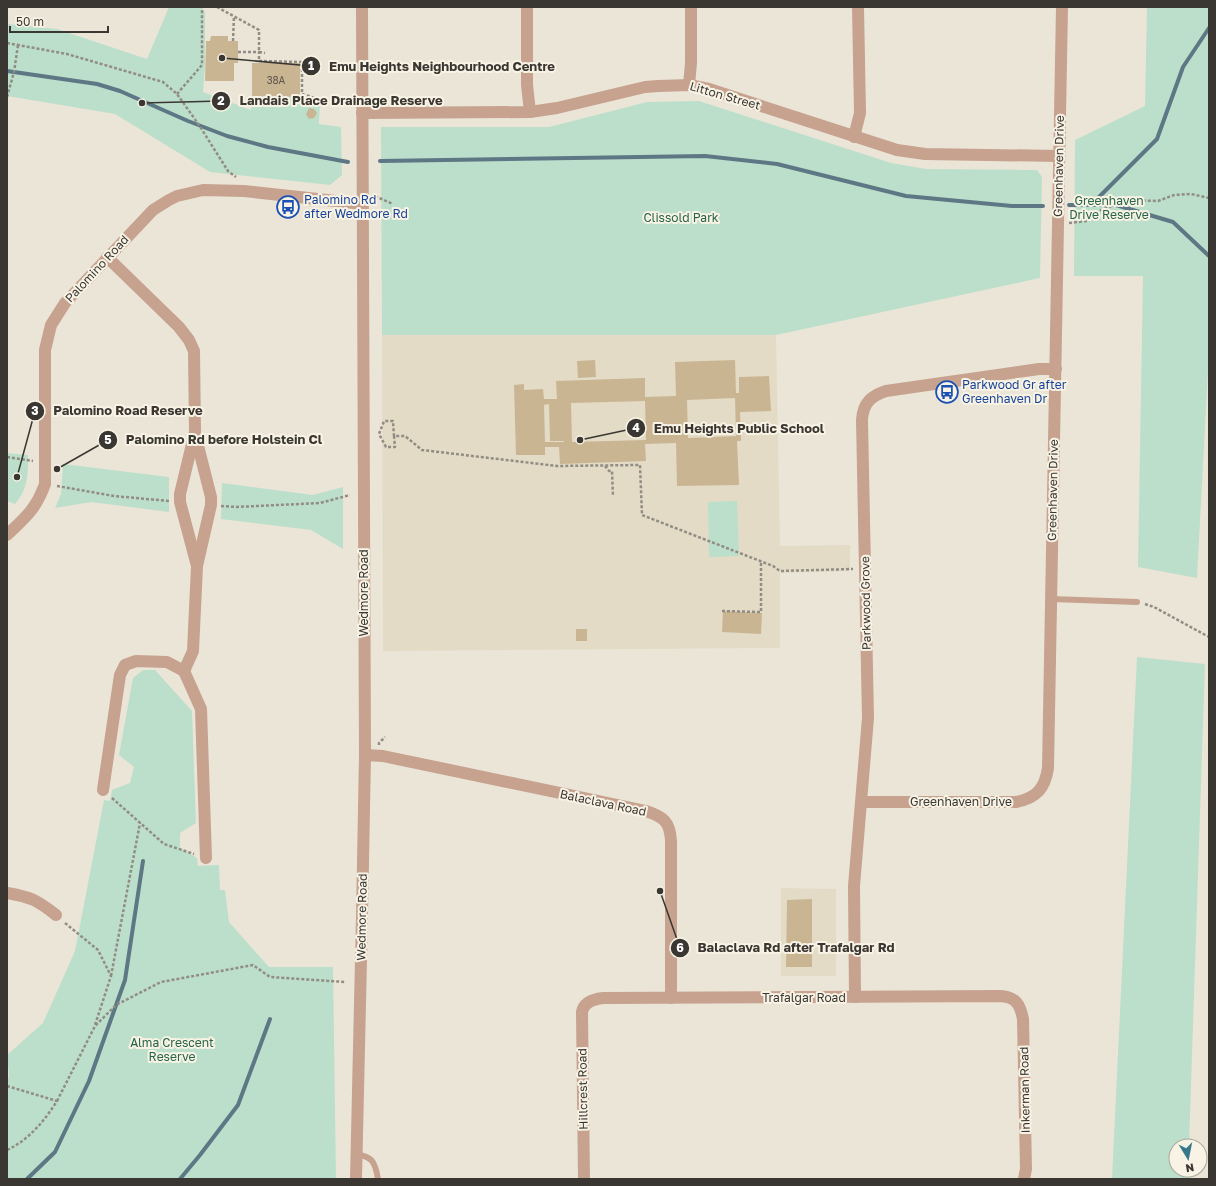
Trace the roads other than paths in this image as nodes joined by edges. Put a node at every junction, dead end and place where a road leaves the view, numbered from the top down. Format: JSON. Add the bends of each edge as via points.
{"nodes":[{"id":1,"x":362,"y":7,"type":"edge"},
{"id":2,"x":527,"y":7,"type":"edge"},
{"id":3,"x":691,"y":7,"type":"edge"},
{"id":4,"x":858,"y":7,"type":"edge"},
{"id":5,"x":1062,"y":7,"type":"edge"},
{"id":6,"x":689,"y":85,"type":"junction"},
{"id":7,"x":357,"y":109,"type":"junction"},
{"id":8,"x":530,"y":112,"type":"junction"},
{"id":9,"x":854,"y":137,"type":"junction"},
{"id":10,"x":1059,"y":156,"type":"junction"},
{"id":11,"x":363,"y":199,"type":"junction"},
{"id":12,"x":107,"y":257,"type":"junction"},
{"id":13,"x":1056,"y":368,"type":"junction"},
{"id":14,"x":194,"y":432,"type":"junction"},
{"id":15,"x":7,"y":535,"type":"edge"},
{"id":16,"x":197,"y":566,"type":"junction"},
{"id":17,"x":1051,"y":599,"type":"junction"},
{"id":18,"x":1137,"y":602,"type":"road end"},
{"id":19,"x":184,"y":671,"type":"junction"},
{"id":20,"x":365,"y":755,"type":"junction"},
{"id":21,"x":103,"y":790,"type":"road end"},
{"id":22,"x":862,"y":802,"type":"junction"},
{"id":23,"x":206,"y":858,"type":"road end"},
{"id":24,"x":7,"y":893,"type":"edge"},
{"id":25,"x":56,"y":915,"type":"road end"},
{"id":26,"x":671,"y":998,"type":"junction"},
{"id":27,"x":855,"y":998,"type":"junction"},
{"id":28,"x":590,"y":1001,"type":"joint"},
{"id":29,"x":1016,"y":1002,"type":"joint"},
{"id":30,"x":356,"y":1154,"type":"junction"},
{"id":31,"x":356,"y":1179,"type":"edge"},
{"id":32,"x":378,"y":1179,"type":"edge"},
{"id":33,"x":584,"y":1179,"type":"edge"},
{"id":34,"x":1024,"y":1179,"type":"edge"}],
"edges":[{"from":1,"to":7,"type":"street","name":"Wedmore Road"},
{"from":2,"to":8,"type":"street","via":[[527,85]]},
{"from":3,"to":6,"type":"street"},
{"from":4,"to":9,"type":"street","via":[[860,113]]},
{"from":5,"to":10,"type":"street","name":"Greenhaven Drive"},
{"from":6,"to":8,"type":"street","name":"Litton Street","via":[[645,87]]},
{"from":6,"to":9,"type":"street","name":"Litton Street","via":[[709,89]]},
{"from":7,"to":8,"type":"street","name":"Litton Street"},
{"from":7,"to":11,"type":"street","name":"Wedmore Road"},
{"from":9,"to":10,"type":"street","name":"Litton Street","via":[[897,150],[925,154]]},
{"from":10,"to":13,"type":"street","name":"Greenhaven Drive"},
{"from":11,"to":12,"type":"street","name":"Palomino Road","via":[[244,191],[212,190],[186,193],[168,200],[153,210]]},
{"from":11,"to":20,"type":"street","name":"Wedmore Road"},
{"from":12,"to":14,"type":"street","via":[[189,340],[194,351]]},
{"from":12,"to":15,"type":"street","name":"Palomino Road","via":[[65,303],[48,332],[45,350],[45,484],[36,505]]},
{"from":13,"to":17,"type":"street","name":"Greenhaven Drive"},
{"from":13,"to":22,"type":"street","name":"Parkwood Grove","via":[[886,391],[878,394],[864,407],[862,428],[868,718]]},
{"from":14,"to":16,"type":"street","via":[[211,497]]},
{"from":14,"to":16,"type":"street","via":[[180,502]]},
{"from":16,"to":19,"type":"street","via":[[193,651]]},
{"from":17,"to":18,"type":"lane"},
{"from":17,"to":22,"type":"street","name":"Greenhaven Drive","via":[[1048,768],[1044,785],[1039,791],[1029,798],[1016,802]]},
{"from":19,"to":21,"type":"street","via":[[167,662],[136,661],[125,665],[120,675]]},
{"from":19,"to":23,"type":"street","via":[[201,709]]},
{"from":20,"to":26,"type":"street","name":"Balaclava Road","via":[[383,756],[653,813],[664,819],[669,828],[671,842]]},
{"from":20,"to":30,"type":"street","name":"Wedmore Road"},
{"from":22,"to":27,"type":"street","name":"Parkwood Grove","via":[[854,886]]},
{"from":24,"to":25,"type":"street","via":[[28,896]]},
{"from":26,"to":27,"type":"street","name":"Trafalgar Road"},
{"from":26,"to":28,"type":"street","name":"Trafalgar Road","via":[[603,998]]},
{"from":27,"to":29,"type":"street","name":"Trafalgar Road","via":[[1000,996],[1010,997]]},
{"from":28,"to":33,"type":"street","name":"Hillcrest Road","via":[[583,1007],[582,1012]]},
{"from":29,"to":34,"type":"street","name":"Inkerman Road","via":[[1024,1020]]},
{"from":30,"to":31,"type":"street","name":"Wedmore Road"},
{"from":30,"to":32,"type":"lane","via":[[368,1157],[372,1161]]}]}
